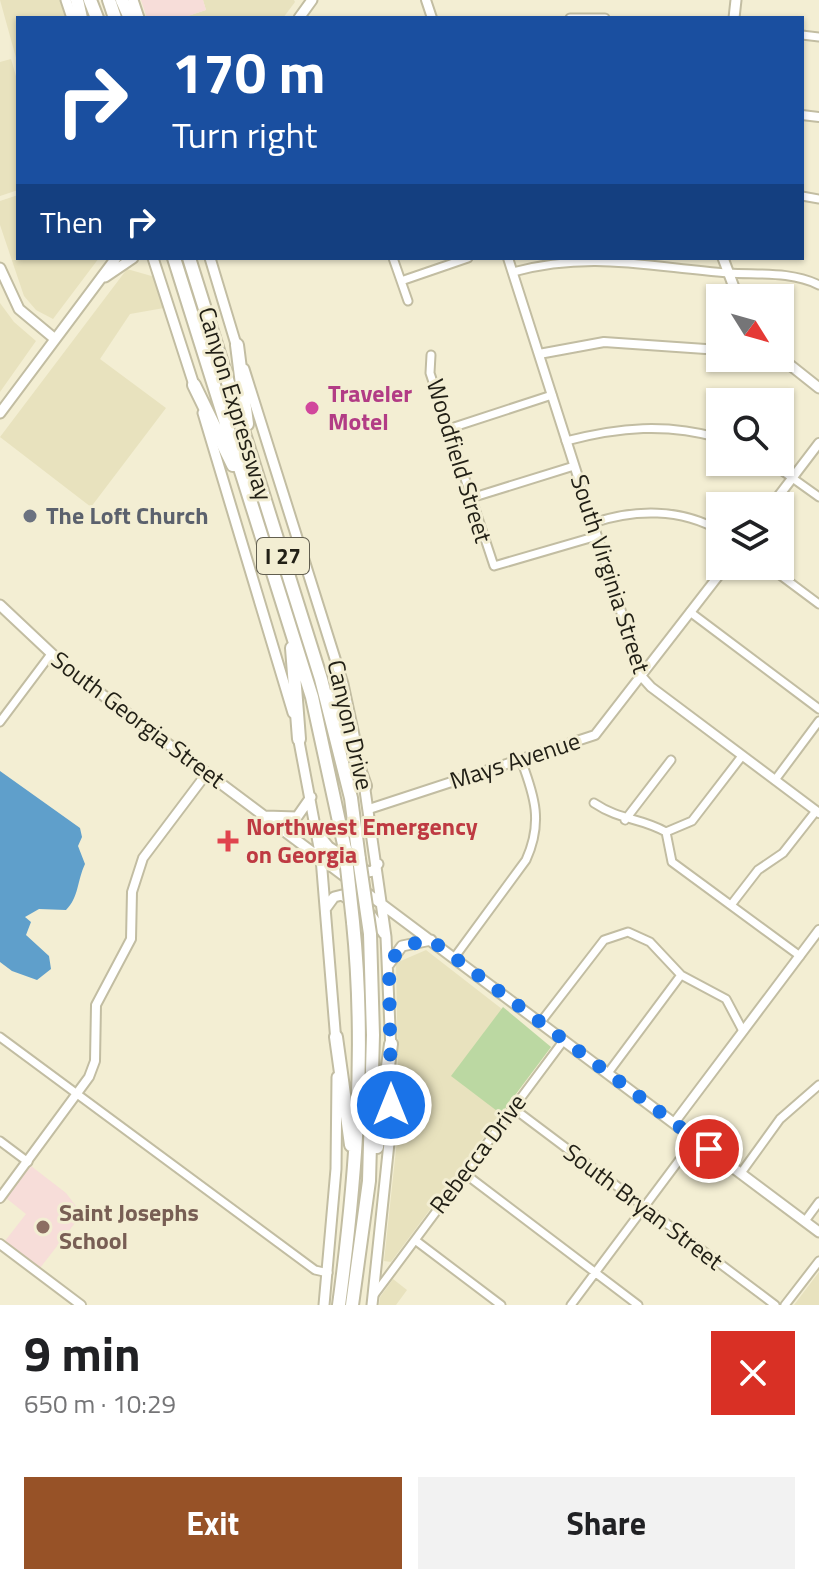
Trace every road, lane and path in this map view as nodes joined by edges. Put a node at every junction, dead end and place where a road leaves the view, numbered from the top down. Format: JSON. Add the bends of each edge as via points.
{"nodes":[{"id":1,"x":115,"y":260,"type":"edge"},
{"id":2,"x":130,"y":260,"type":"edge"},
{"id":3,"x":154,"y":260,"type":"edge"},
{"id":4,"x":175,"y":260,"type":"edge"},
{"id":5,"x":190,"y":260,"type":"edge"},
{"id":6,"x":211,"y":260,"type":"edge"},
{"id":7,"x":394,"y":260,"type":"edge"},
{"id":8,"x":462,"y":260,"type":"edge"},
{"id":9,"x":509,"y":260,"type":"edge"},
{"id":10,"x":586,"y":260,"type":"edge"},
{"id":11,"x":609,"y":260,"type":"edge"},
{"id":12,"x":724,"y":260,"type":"edge"},
{"id":13,"x":0,"y":268,"type":"edge"},
{"id":14,"x":513,"y":272,"type":"junction"},
{"id":15,"x":728,"y":273,"type":"junction"},
{"id":16,"x":99,"y":281,"type":"junction"},
{"id":17,"x":401,"y":281,"type":"junction"},
{"id":18,"x":732,"y":284,"type":"edge"},
{"id":19,"x":819,"y":285,"type":"edge"},
{"id":20,"x":408,"y":301,"type":"dead end"},
{"id":21,"x":55,"y":339,"type":"junction"},
{"id":22,"x":237,"y":345,"type":"junction"},
{"id":23,"x":706,"y":349,"type":"edge"},
{"id":24,"x":539,"y":354,"type":"junction"},
{"id":25,"x":431,"y":355,"type":"dead end"},
{"id":26,"x":794,"y":368,"type":"edge"},
{"id":27,"x":194,"y":385,"type":"junction"},
{"id":28,"x":819,"y":388,"type":"edge"},
{"id":29,"x":552,"y":395,"type":"junction"},
{"id":30,"x":0,"y":413,"type":"edge"},
{"id":31,"x":448,"y":429,"type":"junction"},
{"id":32,"x":706,"y":435,"type":"edge"},
{"id":33,"x":566,"y":441,"type":"junction"},
{"id":34,"x":819,"y":443,"type":"edge"},
{"id":35,"x":574,"y":466,"type":"junction"},
{"id":36,"x":793,"y":477,"type":"junction"},
{"id":37,"x":782,"y":492,"type":"edge"},
{"id":38,"x":263,"y":493,"type":"junction"},
{"id":39,"x":819,"y":497,"type":"edge"},
{"id":40,"x":471,"y":498,"type":"junction"},
{"id":41,"x":255,"y":513,"type":"junction"},
{"id":42,"x":593,"y":523,"type":"junction"},
{"id":43,"x":706,"y":526,"type":"edge"},
{"id":44,"x":597,"y":536,"type":"junction"},
{"id":45,"x":715,"y":580,"type":"edge"},
{"id":46,"x":787,"y":580,"type":"edge"},
{"id":47,"x":819,"y":604,"type":"edge"},
{"id":48,"x":0,"y":605,"type":"edge"},
{"id":49,"x":690,"y":612,"type":"junction"},
{"id":50,"x":289,"y":621,"type":"junction"},
{"id":51,"x":306,"y":630,"type":"junction"},
{"id":52,"x":51,"y":654,"type":"junction"},
{"id":53,"x":642,"y":677,"type":"junction"},
{"id":54,"x":819,"y":709,"type":"edge"},
{"id":55,"x":819,"y":721,"type":"edge"},
{"id":56,"x":0,"y":722,"type":"edge"},
{"id":57,"x":299,"y":739,"type":"junction"},
{"id":58,"x":742,"y":756,"type":"junction"},
{"id":59,"x":521,"y":760,"type":"junction"},
{"id":60,"x":671,"y":760,"type":"dead end"},
{"id":61,"x":207,"y":773,"type":"junction"},
{"id":62,"x":775,"y":780,"type":"junction"},
{"id":63,"x":365,"y":786,"type":"junction"},
{"id":64,"x":311,"y":797,"type":"junction"},
{"id":65,"x":594,"y":803,"type":"dead end"},
{"id":66,"x":369,"y":809,"type":"junction"},
{"id":67,"x":817,"y":812,"type":"edge"},
{"id":68,"x":264,"y":816,"type":"junction"},
{"id":69,"x":625,"y":820,"type":"junction"},
{"id":70,"x":316,"y":829,"type":"junction"},
{"id":71,"x":666,"y":832,"type":"junction"},
{"id":72,"x":321,"y":858,"type":"junction"},
{"id":73,"x":378,"y":864,"type":"junction"},
{"id":74,"x":383,"y":904,"type":"junction"},
{"id":75,"x":731,"y":905,"type":"junction"},
{"id":76,"x":326,"y":908,"type":"junction"},
{"id":77,"x":819,"y":930,"type":"edge"},
{"id":78,"x":386,"y":937,"type":"junction"},
{"id":79,"x":431,"y":940,"type":"junction"},
{"id":80,"x":800,"y":956,"type":"junction"},
{"id":81,"x":454,"y":958,"type":"junction"},
{"id":82,"x":389,"y":964,"type":"junction"},
{"id":83,"x":681,"y":975,"type":"junction"},
{"id":84,"x":540,"y":1023,"type":"junction"},
{"id":85,"x":743,"y":1031,"type":"junction"},
{"id":86,"x":0,"y":1037,"type":"edge"},
{"id":87,"x":336,"y":1037,"type":"junction"},
{"id":88,"x":564,"y":1040,"type":"junction"},
{"id":89,"x":391,"y":1044,"type":"junction"},
{"id":90,"x":608,"y":1073,"type":"junction"},
{"id":91,"x":819,"y":1085,"type":"edge"},
{"id":92,"x":79,"y":1093,"type":"junction"},
{"id":93,"x":513,"y":1108,"type":"junction"},
{"id":94,"x":674,"y":1123,"type":"junction"},
{"id":95,"x":695,"y":1139,"type":"junction"},
{"id":96,"x":0,"y":1141,"type":"edge"},
{"id":97,"x":28,"y":1162,"type":"junction"},
{"id":98,"x":464,"y":1173,"type":"junction"},
{"id":99,"x":741,"y":1173,"type":"junction"},
{"id":100,"x":369,"y":1181,"type":"junction"},
{"id":101,"x":354,"y":1184,"type":"junction"},
{"id":102,"x":0,"y":1198,"type":"edge"},
{"id":103,"x":819,"y":1202,"type":"edge"},
{"id":104,"x":643,"y":1208,"type":"junction"},
{"id":105,"x":805,"y":1221,"type":"junction"},
{"id":106,"x":819,"y":1232,"type":"edge"},
{"id":107,"x":415,"y":1240,"type":"junction"},
{"id":108,"x":0,"y":1244,"type":"edge"},
{"id":109,"x":819,"y":1261,"type":"edge"},
{"id":110,"x":377,"y":1265,"type":"junction"},
{"id":111,"x":394,"y":1268,"type":"junction"},
{"id":112,"x":595,"y":1272,"type":"junction"},
{"id":113,"x":328,"y":1273,"type":"junction"},
{"id":114,"x":373,"y":1300,"type":"edge"},
{"id":115,"x":81,"y":1305,"type":"edge"},
{"id":116,"x":324,"y":1305,"type":"edge"},
{"id":117,"x":339,"y":1305,"type":"edge"},
{"id":118,"x":352,"y":1305,"type":"edge"},
{"id":119,"x":501,"y":1305,"type":"edge"},
{"id":120,"x":571,"y":1305,"type":"edge"},
{"id":121,"x":638,"y":1305,"type":"edge"},
{"id":122,"x":775,"y":1305,"type":"edge"},
{"id":123,"x":785,"y":1305,"type":"edge"}],
"edges":[{"from":1,"to":16,"type":"main road"},
{"from":2,"to":16,"type":"main road"},
{"from":3,"to":27,"type":"main road"},
{"from":4,"to":41,"type":"highway","name":"Canyon Expressway","number":"I 27"},
{"from":5,"to":38,"type":"highway","name":"Canyon Expressway","number":"I 27"},
{"from":6,"to":22,"type":"main road","name":"Canyon Drive"},
{"from":7,"to":17,"type":"street"},
{"from":8,"to":17,"type":"street"},
{"from":9,"to":14,"type":"street","name":"South Virginia Street"},
{"from":10,"to":14,"type":"street"},
{"from":11,"to":15,"type":"street"},
{"from":12,"to":15,"type":"main road"},
{"from":13,"to":21,"type":"main road","via":[[19,309]]},
{"from":14,"to":24,"type":"street","name":"South Virginia Street"},
{"from":15,"to":18,"type":"main road"},
{"from":15,"to":19,"type":"street","via":[[787,275]]},
{"from":16,"to":21,"type":"main road"},
{"from":17,"to":20,"type":"street"},
{"from":21,"to":30,"type":"main road"},
{"from":22,"to":38,"type":"highway"},
{"from":22,"to":63,"type":"main road","name":"Canyon Drive","via":[[343,684]]},
{"from":23,"to":24,"type":"street","via":[[604,342]]},
{"from":24,"to":29,"type":"street","name":"South Virginia Street"},
{"from":25,"to":31,"type":"street","name":"Woodfield Street","via":[[430,373]]},
{"from":26,"to":28,"type":"main road"},
{"from":27,"to":41,"type":"highway"},
{"from":27,"to":57,"type":"main road"},
{"from":29,"to":31,"type":"street"},
{"from":29,"to":33,"type":"street","name":"South Virginia Street"},
{"from":31,"to":40,"type":"street","name":"Woodfield Street"},
{"from":32,"to":33,"type":"street","via":[[635,427]]},
{"from":33,"to":35,"type":"street","name":"South Virginia Street"},
{"from":34,"to":36,"type":"street"},
{"from":35,"to":40,"type":"street"},
{"from":35,"to":42,"type":"street","name":"South Virginia Street"},
{"from":36,"to":37,"type":"street"},
{"from":36,"to":39,"type":"street"},
{"from":38,"to":51,"type":"highway","name":"Canyon Expressway","number":"I 27"},
{"from":40,"to":44,"type":"street","name":"Woodfield Street","via":[[494,566]]},
{"from":41,"to":50,"type":"highway","name":"Canyon Expressway","number":"I 27"},
{"from":42,"to":43,"type":"street","via":[[649,512]]},
{"from":42,"to":44,"type":"street","name":"South Virginia Street"},
{"from":44,"to":53,"type":"street","name":"South Virginia Street"},
{"from":45,"to":49,"type":"street","name":"Mays Avenue"},
{"from":46,"to":47,"type":"street"},
{"from":48,"to":52,"type":"main road","name":"South Georgia Street"},
{"from":49,"to":53,"type":"street","name":"Mays Avenue"},
{"from":49,"to":54,"type":"street"},
{"from":50,"to":57,"type":"highway"},
{"from":50,"to":101,"type":"highway","name":"Canyon Expressway","number":"I 27","bridge":true,"via":[[312,697],[345,849],[358,993]]},
{"from":51,"to":63,"type":"highway"},
{"from":51,"to":100,"type":"highway","name":"Canyon Expressway","number":"I 27","bridge":true,"via":[[338,741],[370,934]]},
{"from":52,"to":56,"type":"street"},
{"from":52,"to":61,"type":"main road","name":"South Georgia Street"},
{"from":53,"to":58,"type":"street","name":"South Virginia Street"},
{"from":53,"to":59,"type":"street","name":"Mays Avenue","via":[[595,735]]},
{"from":55,"to":62,"type":"street"},
{"from":57,"to":64,"type":"main road"},
{"from":58,"to":62,"type":"street","name":"South Virginia Street"},
{"from":58,"to":71,"type":"street","via":[[692,821]]},
{"from":59,"to":66,"type":"street","name":"Mays Avenue"},
{"from":59,"to":81,"type":"street","via":[[536,807],[533,844]]},
{"from":60,"to":69,"type":"street"},
{"from":61,"to":68,"type":"main road","name":"South Georgia Street"},
{"from":61,"to":92,"type":"street","via":[[136,874],[131,939],[96,1005],[95,1061]]},
{"from":62,"to":67,"type":"street","name":"South Virginia Street"},
{"from":63,"to":66,"type":"main road","name":"Canyon Drive"},
{"from":64,"to":68,"type":"main road","via":[[297,817]]},
{"from":64,"to":70,"type":"main road"},
{"from":65,"to":69,"type":"street"},
{"from":66,"to":73,"type":"main road","name":"Canyon Drive"},
{"from":67,"to":75,"type":"street"},
{"from":68,"to":72,"type":"main road","name":"South Georgia Street"},
{"from":69,"to":71,"type":"street","via":[[647,821]]},
{"from":70,"to":72,"type":"main road"},
{"from":70,"to":73,"type":"main road","via":[[329,847],[351,862],[371,872]]},
{"from":71,"to":75,"type":"street","via":[[672,862]]},
{"from":72,"to":74,"type":"main road","name":"South Georgia Street"},
{"from":72,"to":76,"type":"main road"},
{"from":73,"to":74,"type":"main road","name":"Canyon Drive"},
{"from":74,"to":78,"type":"main road","name":"Canyon Drive"},
{"from":74,"to":79,"type":"main road","name":"South Georgia Street"},
{"from":75,"to":80,"type":"street"},
{"from":76,"to":78,"type":"main road","via":[[334,897],[348,898],[371,915]]},
{"from":76,"to":87,"type":"main road"},
{"from":77,"to":80,"type":"street"},
{"from":78,"to":82,"type":"main road","name":"Canyon Drive"},
{"from":79,"to":81,"type":"main road","name":"South Georgia Street"},
{"from":79,"to":82,"type":"main road","via":[[402,946]]},
{"from":80,"to":85,"type":"street"},
{"from":81,"to":84,"type":"main road","name":"South Georgia Street"},
{"from":82,"to":89,"type":"main road","name":"Canyon Drive"},
{"from":83,"to":84,"type":"street","via":[[643,937],[628,932],[611,936]]},
{"from":83,"to":85,"type":"street","via":[[726,999]]},
{"from":83,"to":90,"type":"street"},
{"from":84,"to":88,"type":"main road","name":"South Georgia Street"},
{"from":85,"to":94,"type":"street"},
{"from":86,"to":92,"type":"street"},
{"from":87,"to":101,"type":"highway"},
{"from":87,"to":113,"type":"main road","via":[[336,1164]]},
{"from":88,"to":90,"type":"main road","name":"South Georgia Street"},
{"from":88,"to":93,"type":"street","name":"Rebecca Drive"},
{"from":89,"to":100,"type":"highway"},
{"from":89,"to":110,"type":"main road","name":"Canyon Drive","via":[[389,1143]]},
{"from":90,"to":94,"type":"main road","name":"South Georgia Street"},
{"from":91,"to":99,"type":"street","via":[[780,1119]]},
{"from":92,"to":97,"type":"street"},
{"from":92,"to":113,"type":"street","via":[[315,1270]]},
{"from":93,"to":98,"type":"street","name":"Rebecca Drive"},
{"from":93,"to":104,"type":"street","name":"South Bryan Street"},
{"from":94,"to":95,"type":"main road","name":"South Georgia Street"},
{"from":95,"to":99,"type":"main road","name":"South Georgia Street"},
{"from":95,"to":104,"type":"street"},
{"from":96,"to":97,"type":"street"},
{"from":97,"to":102,"type":"street"},
{"from":98,"to":107,"type":"street","name":"Rebecca Drive"},
{"from":98,"to":112,"type":"street"},
{"from":99,"to":105,"type":"main road","name":"South Georgia Street"},
{"from":100,"to":118,"type":"highway","name":"Canyon Expressway","number":"I 27"},
{"from":101,"to":117,"type":"highway","name":"Canyon Expressway","number":"I 27"},
{"from":103,"to":105,"type":"street"},
{"from":104,"to":112,"type":"street"},
{"from":104,"to":122,"type":"street","name":"South Bryan Street"},
{"from":105,"to":106,"type":"main road","name":"South Georgia Street"},
{"from":107,"to":111,"type":"street","name":"Rebecca Drive"},
{"from":107,"to":119,"type":"street"},
{"from":108,"to":115,"type":"street"},
{"from":109,"to":123,"type":"street"},
{"from":110,"to":111,"type":"street"},
{"from":110,"to":114,"type":"main road","name":"Canyon Drive"},
{"from":111,"to":114,"type":"street","name":"Rebecca Drive"},
{"from":112,"to":120,"type":"street"},
{"from":112,"to":121,"type":"street"},
{"from":113,"to":116,"type":"main road"}]}
